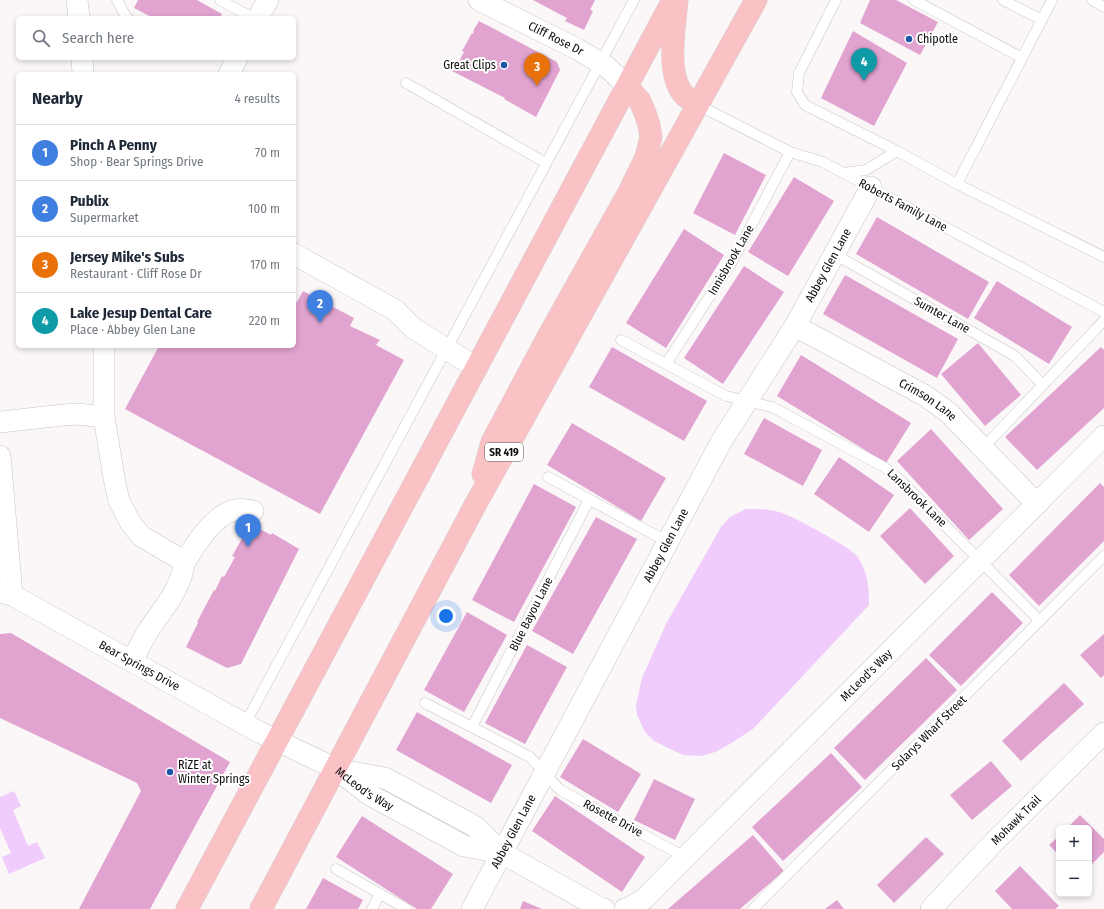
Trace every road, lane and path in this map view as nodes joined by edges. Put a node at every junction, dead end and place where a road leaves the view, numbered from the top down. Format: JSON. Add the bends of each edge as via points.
{"nodes":[{"id":1,"x":77,"y":0,"type":"edge"},
{"id":2,"x":117,"y":0,"type":"edge"},
{"id":3,"x":220,"y":0,"type":"edge"},
{"id":4,"x":268,"y":0,"type":"edge"},
{"id":5,"x":479,"y":0,"type":"edge"},
{"id":6,"x":634,"y":0,"type":"edge"},
{"id":7,"x":673,"y":0,"type":"edge"},
{"id":8,"x":677,"y":0,"type":"edge"},
{"id":9,"x":756,"y":0,"type":"edge"},
{"id":10,"x":836,"y":0,"type":"edge"},
{"id":11,"x":914,"y":0,"type":"edge"},
{"id":12,"x":1002,"y":0,"type":"edge"},
{"id":13,"x":1052,"y":0,"type":"edge"},
{"id":14,"x":1092,"y":0,"type":"edge"},
{"id":15,"x":1104,"y":7,"type":"edge"},
{"id":16,"x":79,"y":16,"type":"edge"},
{"id":17,"x":125,"y":16,"type":"edge"},
{"id":18,"x":249,"y":16,"type":"edge"},
{"id":19,"x":259,"y":16,"type":"edge"},
{"id":20,"x":1042,"y":20,"type":"junction"},
{"id":21,"x":1022,"y":58,"type":"junction"},
{"id":22,"x":82,"y":60,"type":"edge"},
{"id":23,"x":236,"y":60,"type":"edge"},
{"id":24,"x":601,"y":63,"type":"junction"},
{"id":25,"x":83,"y":72,"type":"edge"},
{"id":26,"x":230,"y":72,"type":"edge"},
{"id":27,"x":406,"y":83,"type":"dead end"},
{"id":28,"x":627,"y":86,"type":"junction"},
{"id":29,"x":698,"y":105,"type":"junction"},
{"id":30,"x":897,"y":151,"type":"junction"},
{"id":31,"x":790,"y":152,"type":"junction"},
{"id":32,"x":546,"y":163,"type":"junction"},
{"id":33,"x":843,"y":173,"type":"junction"},
{"id":34,"x":957,"y":184,"type":"junction"},
{"id":35,"x":871,"y":187,"type":"junction"},
{"id":36,"x":834,"y":254,"type":"junction"},
{"id":37,"x":296,"y":255,"type":"edge"},
{"id":38,"x":1104,"y":257,"type":"edge"},
{"id":39,"x":1104,"y":312,"type":"edge"},
{"id":40,"x":1104,"y":320,"type":"edge"},
{"id":41,"x":795,"y":326,"type":"junction"},
{"id":42,"x":621,"y":340,"type":"dead end"},
{"id":43,"x":104,"y":348,"type":"edge"},
{"id":44,"x":447,"y":349,"type":"junction"},
{"id":45,"x":666,"y":364,"type":"junction"},
{"id":46,"x":477,"y":368,"type":"junction"},
{"id":47,"x":1043,"y":384,"type":"junction"},
{"id":48,"x":747,"y":401,"type":"junction"},
{"id":49,"x":104,"y":417,"type":"junction"},
{"id":50,"x":0,"y":422,"type":"edge"},
{"id":51,"x":1104,"y":436,"type":"edge"},
{"id":52,"x":983,"y":448,"type":"junction"},
{"id":53,"x":0,"y":456,"type":"edge"},
{"id":54,"x":548,"y":477,"type":"dead end"},
{"id":55,"x":590,"y":500,"type":"junction"},
{"id":56,"x":1037,"y":504,"type":"junction"},
{"id":57,"x":473,"y":509,"type":"junction"},
{"id":58,"x":253,"y":511,"type":"dead end"},
{"id":59,"x":668,"y":542,"type":"junction"},
{"id":60,"x":1104,"y":556,"type":"edge"},
{"id":61,"x":980,"y":561,"type":"junction"},
{"id":62,"x":184,"y":564,"type":"junction"},
{"id":63,"x":6,"y":593,"type":"edge"},
{"id":64,"x":1040,"y":621,"type":"junction"},
{"id":65,"x":132,"y":661,"type":"junction"},
{"id":66,"x":425,"y":702,"type":"dead end"},
{"id":67,"x":244,"y":724,"type":"junction"},
{"id":68,"x":472,"y":727,"type":"junction"},
{"id":69,"x":1104,"y":733,"type":"edge"},
{"id":70,"x":278,"y":742,"type":"junction"},
{"id":71,"x":336,"y":769,"type":"junction"},
{"id":72,"x":544,"y":773,"type":"junction"},
{"id":73,"x":502,"y":853,"type":"junction"},
{"id":74,"x":686,"y":857,"type":"junction"},
{"id":75,"x":336,"y":869,"type":"dead end"},
{"id":76,"x":380,"y":894,"type":"junction"},
{"id":77,"x":187,"y":909,"type":"edge"},
{"id":78,"x":261,"y":909,"type":"edge"},
{"id":79,"x":372,"y":909,"type":"edge"},
{"id":80,"x":407,"y":909,"type":"edge"},
{"id":81,"x":472,"y":909,"type":"edge"},
{"id":82,"x":604,"y":909,"type":"edge"},
{"id":83,"x":628,"y":909,"type":"edge"},
{"id":84,"x":753,"y":909,"type":"edge"},
{"id":85,"x":931,"y":909,"type":"edge"}],
"edges":[{"from":1,"to":16,"type":"street"},
{"from":2,"to":17,"type":"lane"},
{"from":3,"to":18,"type":"lane"},
{"from":4,"to":19,"type":"street"},
{"from":5,"to":24,"type":"street","name":"Cliff Rose Dr"},
{"from":6,"to":24,"type":"lane"},
{"from":7,"to":28,"type":"main road"},
{"from":8,"to":29,"type":"main road","via":[[672,58],[675,78],[684,95]]},
{"from":9,"to":29,"type":"main road","number":"SR 419"},
{"from":10,"to":30,"type":"lane","via":[[799,73],[797,92],[805,105]]},
{"from":11,"to":21,"type":"lane"},
{"from":12,"to":20,"type":"lane"},
{"from":13,"to":20,"type":"lane"},
{"from":14,"to":15,"type":"lane"},
{"from":20,"to":21,"type":"lane"},
{"from":21,"to":34,"type":"lane"},
{"from":22,"to":25,"type":"street"},
{"from":23,"to":26,"type":"street"},
{"from":24,"to":28,"type":"street","name":"Cliff Rose Dr"},
{"from":24,"to":32,"type":"lane"},
{"from":27,"to":32,"type":"lane"},
{"from":28,"to":46,"type":"main road"},
{"from":28,"to":57,"type":"main road","via":[[640,101],[649,125],[651,137],[646,157],[492,442]]},
{"from":29,"to":31,"type":"lane","name":"Roberts Family Lane"},
{"from":29,"to":57,"type":"main road","number":"SR 419"},
{"from":30,"to":33,"type":"lane","via":[[866,170]]},
{"from":30,"to":34,"type":"lane"},
{"from":31,"to":33,"type":"lane","name":"Roberts Family Lane","via":[[823,162]]},
{"from":31,"to":45,"type":"lane","name":"Innisbrook Lane","via":[[733,260]]},
{"from":32,"to":44,"type":"lane"},
{"from":33,"to":35,"type":"lane","name":"Roberts Family Lane"},
{"from":34,"to":38,"type":"lane"},
{"from":35,"to":36,"type":"street","name":"Abbey Glen Lane"},
{"from":35,"to":39,"type":"lane","name":"Roberts Family Lane"},
{"from":36,"to":41,"type":"street","name":"Abbey Glen Lane"},
{"from":36,"to":47,"type":"lane","name":"Sumter Lane","via":[[1016,357]]},
{"from":37,"to":44,"type":"street","via":[[395,310],[413,328]]},
{"from":40,"to":47,"type":"lane"},
{"from":41,"to":48,"type":"street","name":"Abbey Glen Lane"},
{"from":41,"to":52,"type":"street","name":"Crimson Lane","via":[[924,395],[948,412]]},
{"from":42,"to":45,"type":"lane"},
{"from":43,"to":49,"type":"street"},
{"from":44,"to":46,"type":"street"},
{"from":44,"to":67,"type":"lane"},
{"from":45,"to":48,"type":"lane","via":[[726,396]]},
{"from":46,"to":70,"type":"main road"},
{"from":47,"to":52,"type":"lane"},
{"from":48,"to":59,"type":"street","name":"Abbey Glen Lane","via":[[721,442]]},
{"from":48,"to":61,"type":"lane","name":"Lansbrook Lane","via":[[772,407],[884,466]]},
{"from":49,"to":50,"type":"street","via":[[78,414]]},
{"from":49,"to":62,"type":"street","via":[[119,501],[130,522],[141,536],[180,559]]},
{"from":51,"to":56,"type":"street","name":"McLeod's Way"},
{"from":52,"to":56,"type":"street","name":"Crimson Lane"},
{"from":53,"to":63,"type":"street"},
{"from":54,"to":55,"type":"lane"},
{"from":55,"to":59,"type":"lane"},
{"from":55,"to":68,"type":"lane","name":"Blue Bayou Lane"},
{"from":56,"to":61,"type":"street","name":"McLeod's Way"},
{"from":57,"to":71,"type":"main road","number":"SR 419"},
{"from":58,"to":62,"type":"street","via":[[241,509],[220,517],[192,549]]},
{"from":59,"to":72,"type":"street","name":"Abbey Glen Lane"},
{"from":60,"to":64,"type":"lane","name":"Solarys Wharf Street"},
{"from":61,"to":64,"type":"lane","name":"Lansbrook Lane"},
{"from":61,"to":74,"type":"street","name":"McLeod's Way"},
{"from":62,"to":65,"type":"street","via":[[178,586]]},
{"from":63,"to":65,"type":"street","name":"Bear Springs Drive"},
{"from":64,"to":84,"type":"lane","name":"Solarys Wharf Street"},
{"from":65,"to":67,"type":"street","name":"Bear Springs Drive"},
{"from":66,"to":68,"type":"lane"},
{"from":67,"to":70,"type":"street","name":"Bear Springs Drive"},
{"from":68,"to":72,"type":"lane","via":[[530,757]]},
{"from":69,"to":85,"type":"street","name":"Mohawk Trail"},
{"from":70,"to":71,"type":"street","name":"McLeod's Way"},
{"from":70,"to":77,"type":"main road"},
{"from":71,"to":73,"type":"street","name":"McLeod's Way","via":[[370,795],[464,846]]},
{"from":71,"to":78,"type":"main road","number":"SR 419"},
{"from":72,"to":73,"type":"street","name":"Abbey Glen Lane"},
{"from":72,"to":74,"type":"lane","name":"Rosette Drive","via":[[560,790]]},
{"from":73,"to":81,"type":"street","name":"Abbey Glen Lane"},
{"from":73,"to":82,"type":"street","name":"McLeod's Way"},
{"from":74,"to":83,"type":"street","name":"McLeod's Way","via":[[644,899]]},
{"from":75,"to":76,"type":"lane"},
{"from":76,"to":79,"type":"lane"},
{"from":76,"to":80,"type":"lane"}]}
